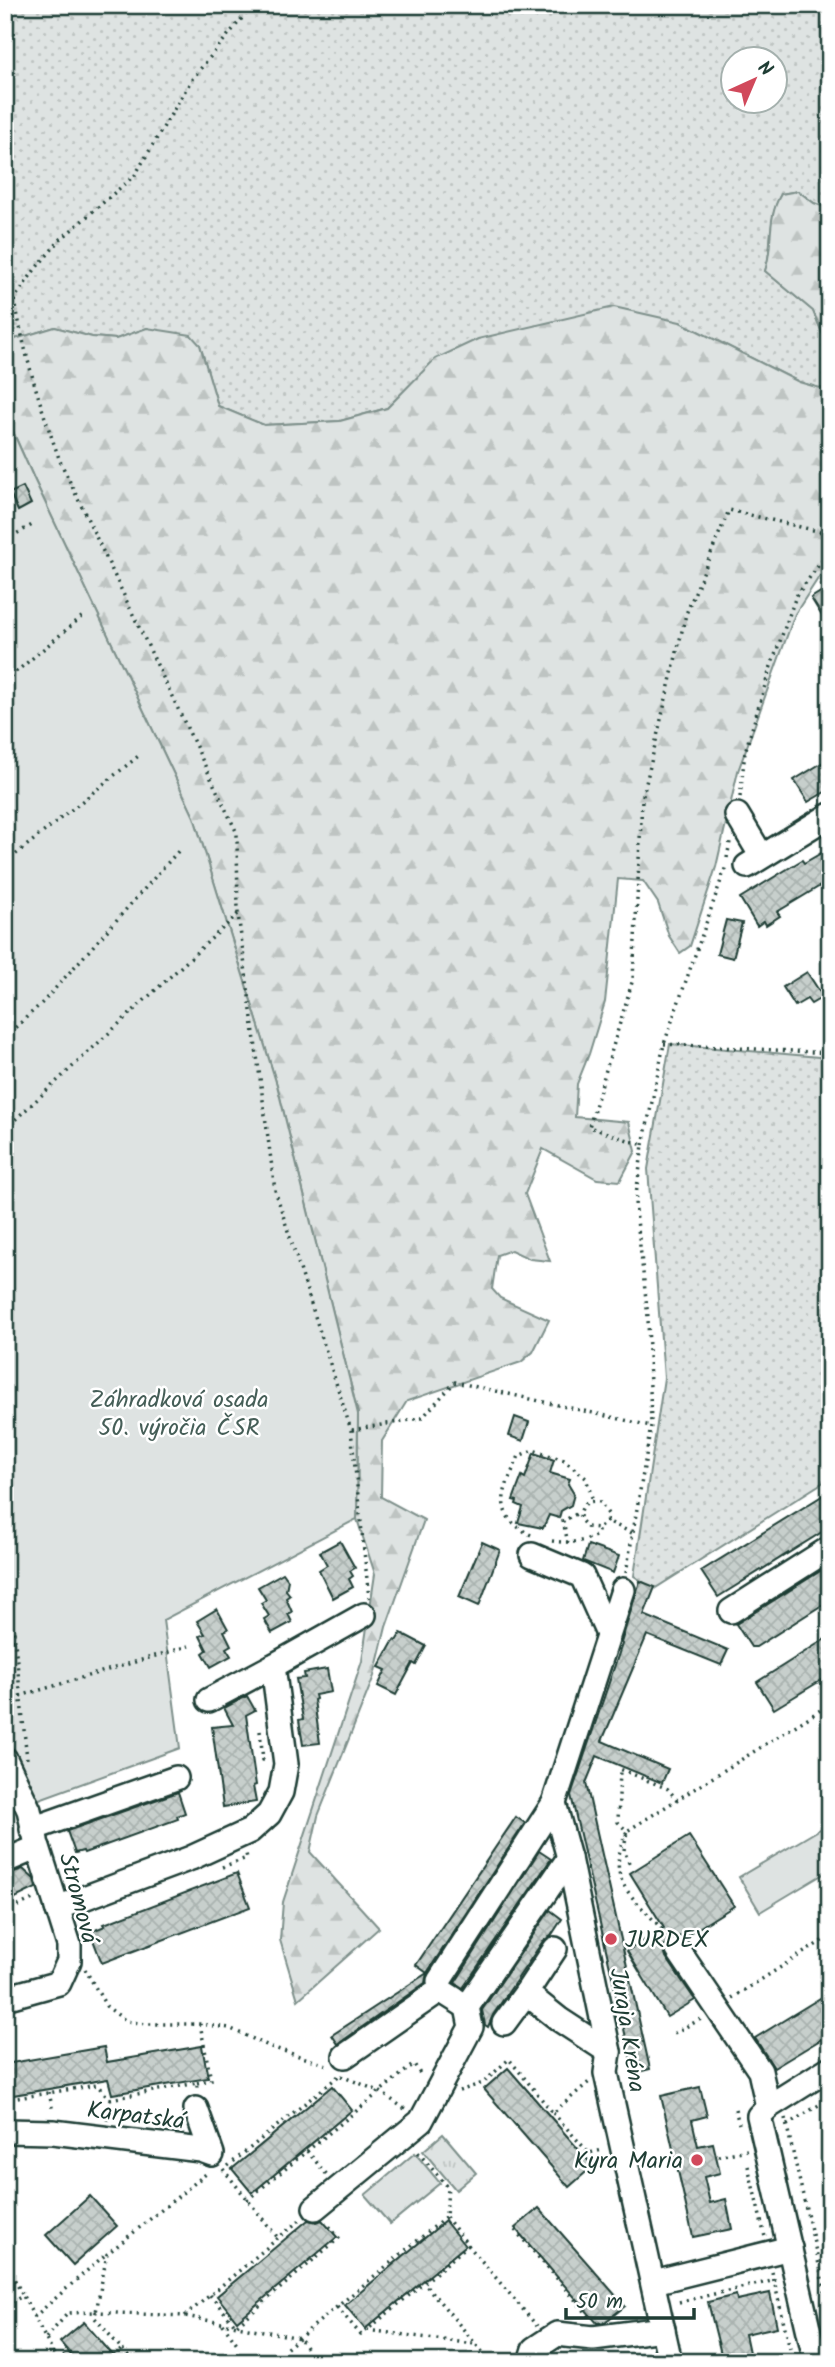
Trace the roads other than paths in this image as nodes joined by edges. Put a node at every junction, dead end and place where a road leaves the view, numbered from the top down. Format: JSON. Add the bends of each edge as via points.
{"nodes":[{"id":1,"x":737,"y":815,"type":"road end"},
{"id":2,"x":830,"y":815,"type":"edge"},
{"id":3,"x":830,"y":1548,"type":"edge"},
{"id":4,"x":532,"y":1555,"type":"dead end"},
{"id":5,"x":623,"y":1590,"type":"road end"},
{"id":6,"x":731,"y":1611,"type":"dead end"},
{"id":7,"x":364,"y":1615,"type":"road end"},
{"id":8,"x":608,"y":1634,"type":"junction"},
{"id":9,"x":273,"y":1666,"type":"junction"},
{"id":10,"x":209,"y":1700,"type":"dead end"},
{"id":11,"x":5,"y":1759,"type":"edge"},
{"id":12,"x":177,"y":1777,"type":"dead end"},
{"id":13,"x":554,"y":1803,"type":"junction"},
{"id":14,"x":35,"y":1838,"type":"junction"},
{"id":15,"x":569,"y":1858,"type":"junction"},
{"id":16,"x":5,"y":1861,"type":"edge"},
{"id":17,"x":54,"y":1900,"type":"junction"},
{"id":18,"x":555,"y":1949,"type":"dead end"},
{"id":19,"x":678,"y":1950,"type":"road end"},
{"id":20,"x":440,"y":1990,"type":"junction"},
{"id":21,"x":526,"y":1993,"type":"junction"},
{"id":22,"x":5,"y":1998,"type":"edge"},
{"id":23,"x":467,"y":2007,"type":"junction"},
{"id":24,"x":504,"y":2023,"type":"dead end"},
{"id":25,"x":609,"y":2052,"type":"junction"},
{"id":26,"x":343,"y":2066,"type":"road end"},
{"id":27,"x":830,"y":2068,"type":"edge"},
{"id":28,"x":774,"y":2103,"type":"junction"},
{"id":29,"x":196,"y":2109,"type":"road end"},
{"id":30,"x":6,"y":2128,"type":"edge"},
{"id":31,"x":315,"y":2208,"type":"road end"},
{"id":32,"x":790,"y":2248,"type":"junction"},
{"id":33,"x":654,"y":2282,"type":"junction"},
{"id":34,"x":663,"y":2329,"type":"junction"},
{"id":35,"x":530,"y":2362,"type":"edge"},
{"id":36,"x":670,"y":2362,"type":"edge"},
{"id":37,"x":816,"y":2362,"type":"edge"}],
"edges":[{"from":1,"to":2,"type":"street","via":[[754,860]]},
{"from":3,"to":6,"type":"street"},
{"from":4,"to":8,"type":"street","via":[[582,1576]]},
{"from":5,"to":8,"type":"street"},
{"from":7,"to":9,"type":"street"},
{"from":8,"to":13,"type":"street"},
{"from":9,"to":10,"type":"street"},
{"from":9,"to":17,"type":"street","via":[[286,1764],[281,1792],[269,1814],[250,1831],[191,1858]]},
{"from":11,"to":14,"type":"street","via":[[29,1810]]},
{"from":12,"to":14,"type":"street"},
{"from":13,"to":15,"type":"street","name":"Juraja Kréna"},
{"from":13,"to":20,"type":"street","via":[[439,1981]]},
{"from":14,"to":16,"type":"street","name":"Stromová"},
{"from":14,"to":17,"type":"street","name":"Stromová"},
{"from":15,"to":23,"type":"street"},
{"from":15,"to":25,"type":"street","name":"Juraja Kréna"},
{"from":17,"to":22,"type":"street","name":"Stromová","via":[[69,1945],[69,1961],[59,1983]]},
{"from":18,"to":21,"type":"street"},
{"from":19,"to":28,"type":"street","via":[[760,2071]]},
{"from":20,"to":23,"type":"street"},
{"from":20,"to":26,"type":"street"},
{"from":21,"to":24,"type":"street"},
{"from":21,"to":25,"type":"street"},
{"from":23,"to":31,"type":"street","via":[[471,2027],[412,2128]]},
{"from":25,"to":33,"type":"street","name":"Juraja Kréna","via":[[606,2073]]},
{"from":27,"to":28,"type":"street"},
{"from":28,"to":32,"type":"street","via":[[760,2116]]},
{"from":29,"to":30,"type":"street","name":"Karpatská","via":[[218,2163],[201,2150]]},
{"from":32,"to":33,"type":"street"},
{"from":32,"to":37,"type":"street"},
{"from":33,"to":34,"type":"street","name":"Juraja Kréna"},
{"from":34,"to":35,"type":"street","via":[[593,2338],[556,2334],[534,2349]]},
{"from":34,"to":36,"type":"street","name":"Juraja Kréna"}]}
